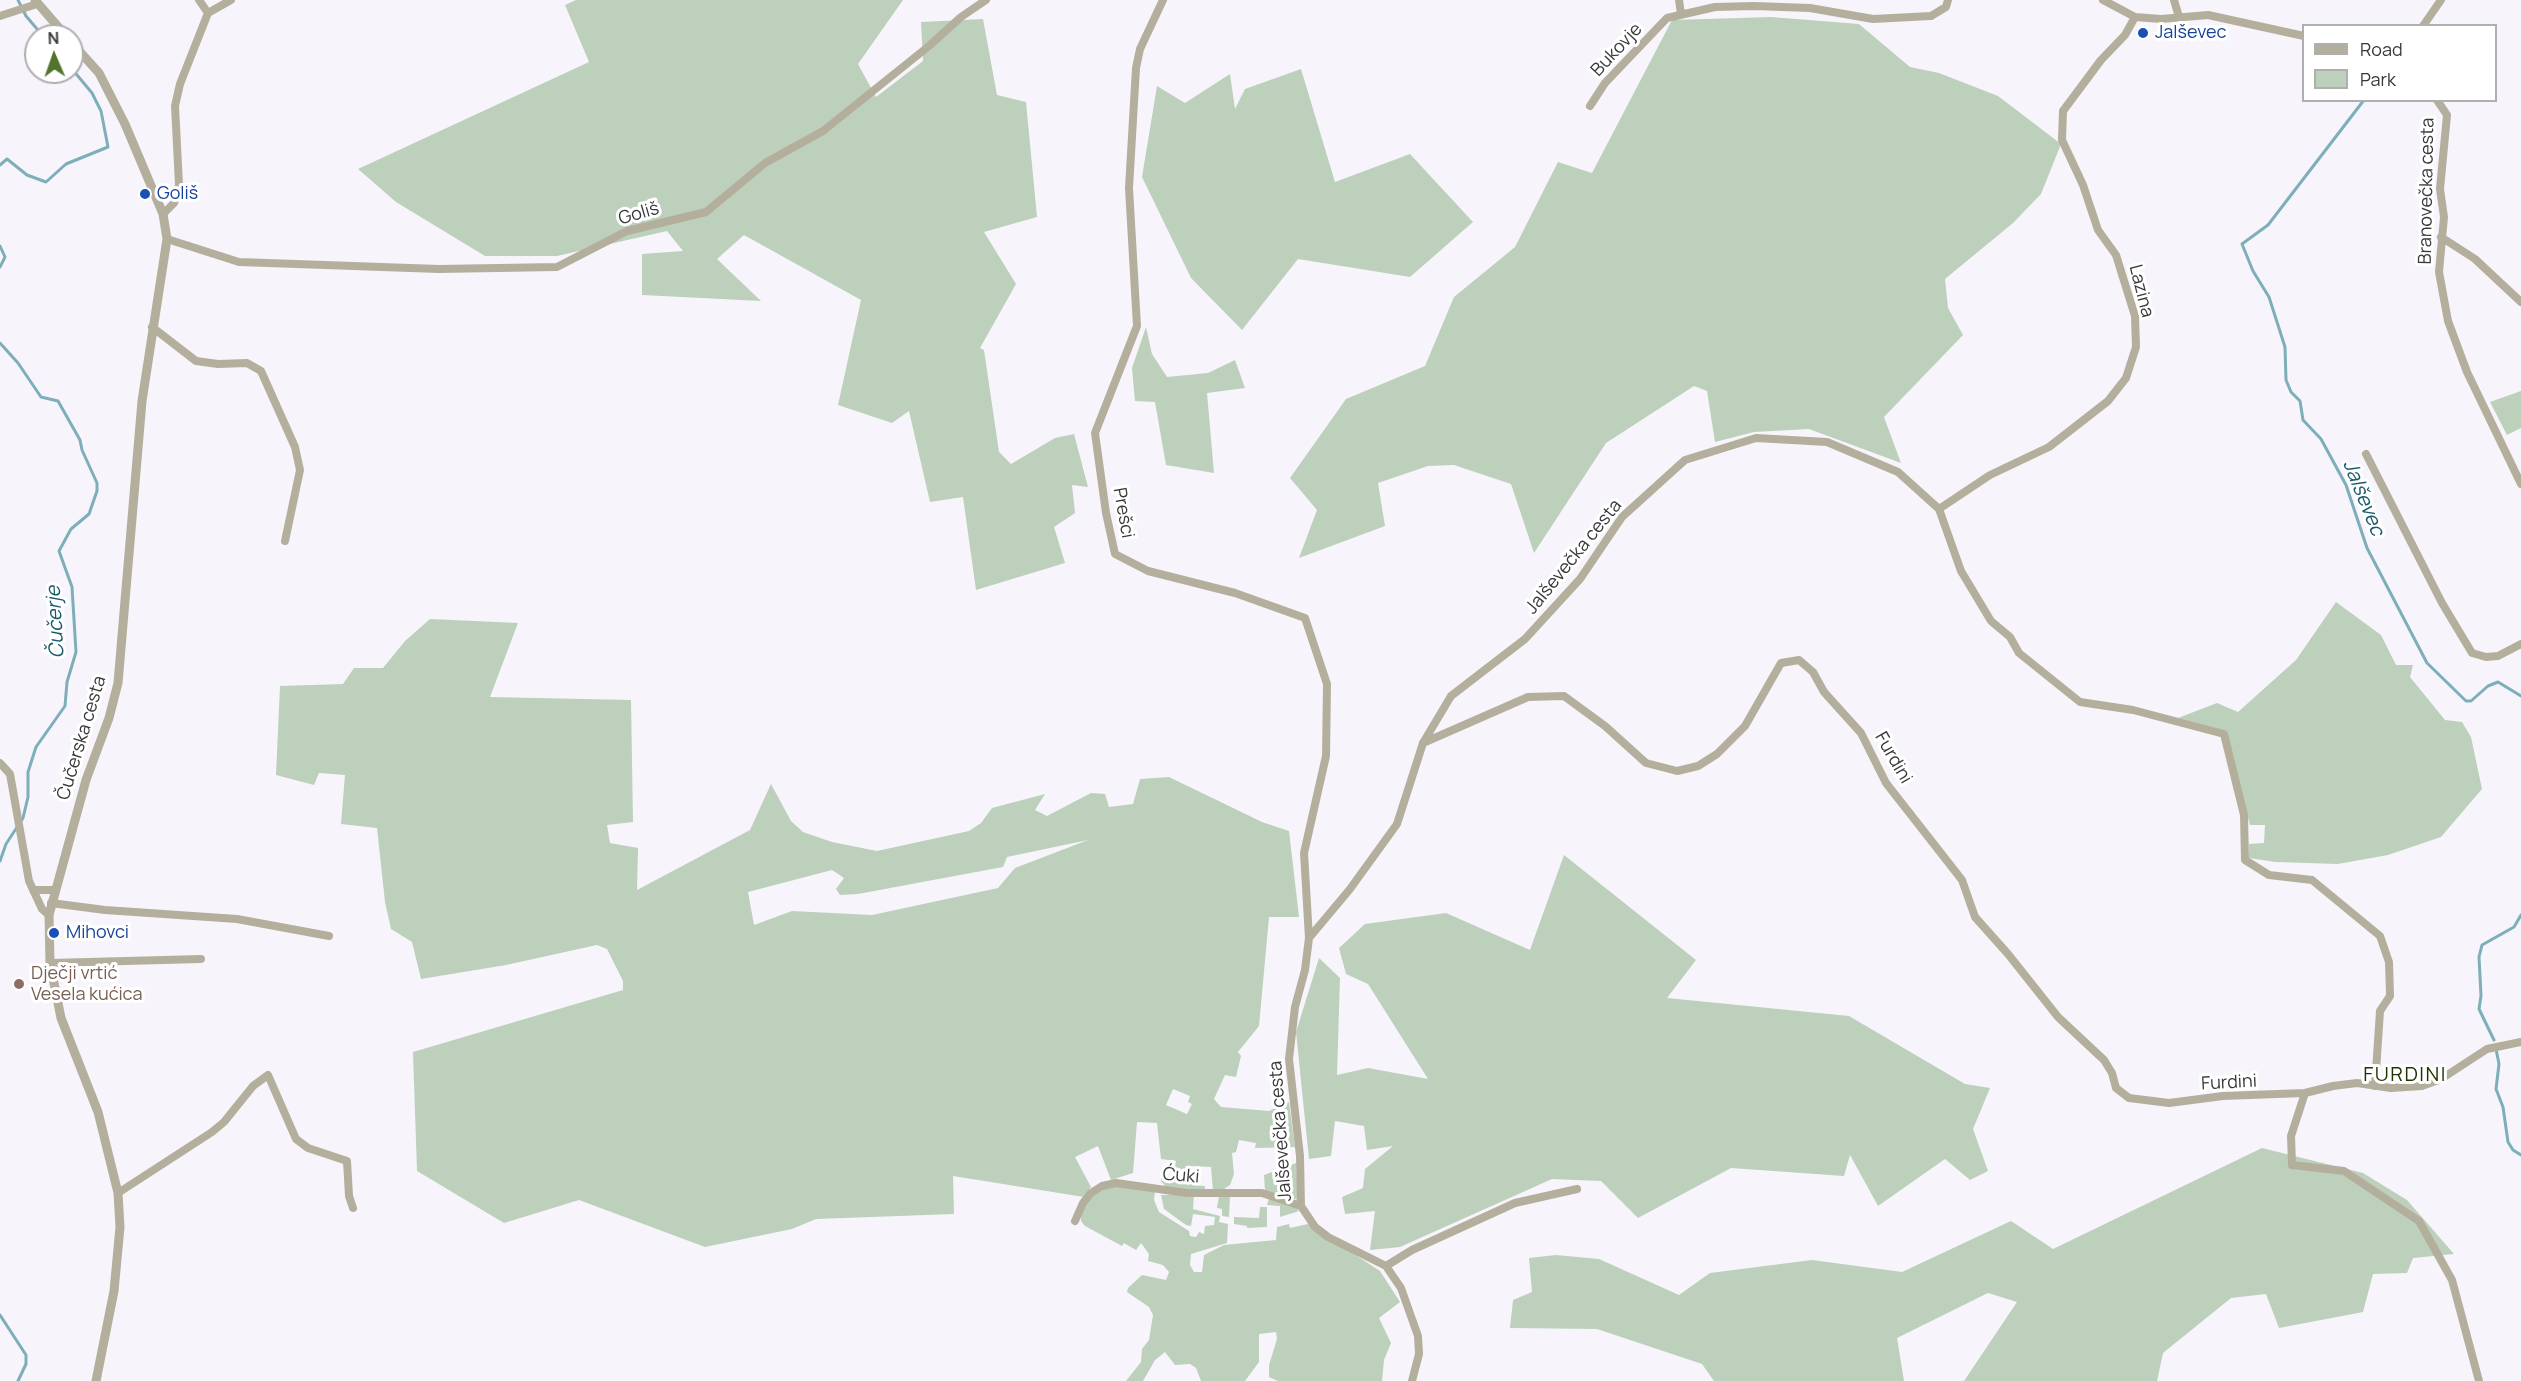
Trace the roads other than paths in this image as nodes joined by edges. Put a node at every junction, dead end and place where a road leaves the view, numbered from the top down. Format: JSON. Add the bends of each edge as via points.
{"nodes":[{"id":1,"x":199,"y":0,"type":"edge"},
{"id":2,"x":231,"y":0,"type":"edge"},
{"id":3,"x":986,"y":0,"type":"edge"},
{"id":4,"x":1163,"y":0,"type":"edge"},
{"id":5,"x":1678,"y":0,"type":"edge"},
{"id":6,"x":1948,"y":0,"type":"edge"},
{"id":7,"x":2103,"y":0,"type":"edge"},
{"id":8,"x":2174,"y":0,"type":"edge"},
{"id":9,"x":2441,"y":0,"type":"edge"},
{"id":10,"x":34,"y":4,"type":"edge"},
{"id":11,"x":208,"y":13,"type":"junction"},
{"id":12,"x":1681,"y":14,"type":"junction"},
{"id":13,"x":0,"y":16,"type":"edge"},
{"id":14,"x":2135,"y":17,"type":"junction"},
{"id":15,"x":2179,"y":17,"type":"junction"},
{"id":16,"x":54,"y":24,"type":"edge"},
{"id":17,"x":2424,"y":24,"type":"edge"},
{"id":18,"x":2302,"y":36,"type":"edge"},
{"id":19,"x":84,"y":56,"type":"edge"},
{"id":20,"x":2438,"y":102,"type":"edge"},
{"id":21,"x":1590,"y":105,"type":"dead end"},
{"id":22,"x":163,"y":214,"type":"junction"},
{"id":23,"x":2441,"y":237,"type":"junction"},
{"id":24,"x":167,"y":239,"type":"junction"},
{"id":25,"x":2521,"y":302,"type":"edge"},
{"id":26,"x":152,"y":327,"type":"junction"},
{"id":27,"x":2366,"y":454,"type":"dead end"},
{"id":28,"x":2521,"y":484,"type":"edge"},
{"id":29,"x":1939,"y":509,"type":"junction"},
{"id":30,"x":285,"y":540,"type":"dead end"},
{"id":31,"x":2521,"y":644,"type":"edge"},
{"id":32,"x":1423,"y":743,"type":"junction"},
{"id":33,"x":0,"y":763,"type":"edge"},
{"id":34,"x":33,"y":890,"type":"junction"},
{"id":35,"x":54,"y":890,"type":"junction"},
{"id":36,"x":51,"y":903,"type":"junction"},
{"id":37,"x":48,"y":915,"type":"junction"},
{"id":38,"x":329,"y":936,"type":"dead end"},
{"id":39,"x":1309,"y":938,"type":"junction"},
{"id":40,"x":201,"y":959,"type":"dead end"},
{"id":41,"x":50,"y":963,"type":"junction"},
{"id":42,"x":2521,"y":1042,"type":"edge"},
{"id":43,"x":2375,"y":1086,"type":"junction"},
{"id":44,"x":2305,"y":1093,"type":"junction"},
{"id":45,"x":1577,"y":1189,"type":"dead end"},
{"id":46,"x":118,"y":1193,"type":"junction"},
{"id":47,"x":1301,"y":1206,"type":"junction"},
{"id":48,"x":353,"y":1208,"type":"dead end"},
{"id":49,"x":1075,"y":1221,"type":"dead end"},
{"id":50,"x":1386,"y":1266,"type":"junction"},
{"id":51,"x":96,"y":1381,"type":"edge"},
{"id":52,"x":1412,"y":1381,"type":"edge"},
{"id":53,"x":2478,"y":1381,"type":"edge"}],
"edges":[{"from":1,"to":11,"type":"street"},
{"from":2,"to":11,"type":"street"},
{"from":3,"to":24,"type":"street","name":"Goliš","via":[[823,131],[765,163],[706,212],[627,231],[557,267],[439,269],[239,262]]},
{"from":4,"to":39,"type":"street","name":"Prešci","via":[[1140,49],[1136,68],[1129,189],[1137,326],[1095,433],[1106,513],[1114,554],[1148,571],[1235,593],[1305,618],[1326,684],[1326,756],[1304,853]]},
{"from":5,"to":12,"type":"street"},
{"from":6,"to":12,"type":"street","name":"Bukovje","via":[[1946,7],[1931,16],[1873,19],[1810,8],[1754,6],[1715,7]]},
{"from":7,"to":14,"type":"street"},
{"from":8,"to":15,"type":"street"},
{"from":9,"to":17,"type":"street"},
{"from":10,"to":13,"type":"street"},
{"from":10,"to":16,"type":"street"},
{"from":11,"to":22,"type":"street","via":[[180,84],[176,106],[179,185],[174,203]]},
{"from":12,"to":21,"type":"street","name":"Bukovje","via":[[1667,18],[1605,83]]},
{"from":14,"to":15,"type":"street"},
{"from":14,"to":29,"type":"street","name":"Lazina","via":[[2125,35],[2063,111],[2062,140],[2098,230],[2116,255],[2135,316],[2136,347],[2126,378],[2108,401],[2049,447],[1990,475]]},
{"from":15,"to":18,"type":"street","via":[[2208,15]]},
{"from":19,"to":22,"type":"street","name":"Čučerska cesta","via":[[99,73],[125,124]]},
{"from":20,"to":23,"type":"street","name":"Branovečka cesta","via":[[2447,115],[2440,189],[2444,217]]},
{"from":22,"to":24,"type":"street","name":"Čučerska cesta"},
{"from":23,"to":25,"type":"street","via":[[2475,259]]},
{"from":23,"to":28,"type":"street","name":"Branovečka cesta","via":[[2439,272],[2448,321],[2467,372]]},
{"from":24,"to":26,"type":"street","name":"Čučerska cesta"},
{"from":26,"to":30,"type":"street","via":[[196,361],[248,363],[261,371],[295,447],[300,470]]},
{"from":26,"to":35,"type":"street","name":"Čučerska cesta","via":[[118,683]]},
{"from":27,"to":31,"type":"street","via":[[2472,653],[2498,656]]},
{"from":29,"to":32,"type":"street","name":"Jalševečka cesta","via":[[1898,472],[1827,442],[1756,438],[1685,460],[1622,517],[1580,579],[1525,639],[1451,696]]},
{"from":29,"to":43,"type":"street","name":"Jalševečka cesta","via":[[1961,571],[1991,621],[2010,637],[2019,653],[2080,702],[2133,710],[2224,734],[2244,815],[2245,860],[2269,875],[2312,880],[2380,936],[2389,962],[2390,996],[2380,1011]]},
{"from":32,"to":39,"type":"street","name":"Jalševečka cesta","via":[[1397,824]]},
{"from":32,"to":44,"type":"street","name":"Furdini","via":[[1528,697],[1564,696],[1605,726],[1646,764],[1677,771],[1698,766],[1717,754],[1745,726],[1781,663],[1799,660],[1861,733],[1886,783],[1962,880],[1975,917],[2058,1017],[2104,1060],[2116,1088],[2129,1098],[2169,1103],[2223,1096]]},
{"from":33,"to":34,"type":"street","via":[[10,774]]},
{"from":34,"to":35,"type":"street"},
{"from":34,"to":37,"type":"street"},
{"from":35,"to":36,"type":"street","name":"Čučerska cesta"},
{"from":36,"to":37,"type":"street","name":"Čučerska cesta"},
{"from":36,"to":38,"type":"street","via":[[237,919]]},
{"from":37,"to":41,"type":"street","name":"Čučerska cesta"},
{"from":39,"to":47,"type":"street","name":"Jalševečka cesta","via":[[1289,1059],[1300,1156]]},
{"from":40,"to":41,"type":"street"},
{"from":41,"to":46,"type":"street","name":"Čučerska cesta","via":[[61,1018],[98,1112]]},
{"from":42,"to":43,"type":"street","name":"Furdini","via":[[2487,1049],[2441,1079],[2422,1086]]},
{"from":43,"to":44,"type":"street","name":"Furdini","via":[[2357,1083]]},
{"from":44,"to":53,"type":"street","via":[[2291,1136],[2292,1165],[2344,1171],[2419,1221],[2452,1280]]},
{"from":45,"to":50,"type":"street","via":[[1515,1203]]},
{"from":46,"to":48,"type":"street","via":[[212,1132],[268,1075],[297,1139],[308,1148],[347,1161]]},
{"from":46,"to":51,"type":"street","name":"Čučerska cesta","via":[[120,1227],[114,1291]]},
{"from":47,"to":49,"type":"street","name":"Ćuki","via":[[1253,1191],[1187,1193],[1116,1183],[1091,1193]]},
{"from":47,"to":50,"type":"street","name":"Jalševečka cesta","via":[[1315,1227],[1328,1237]]},
{"from":50,"to":52,"type":"street","via":[[1401,1288],[1418,1336],[1419,1354]]}]}
